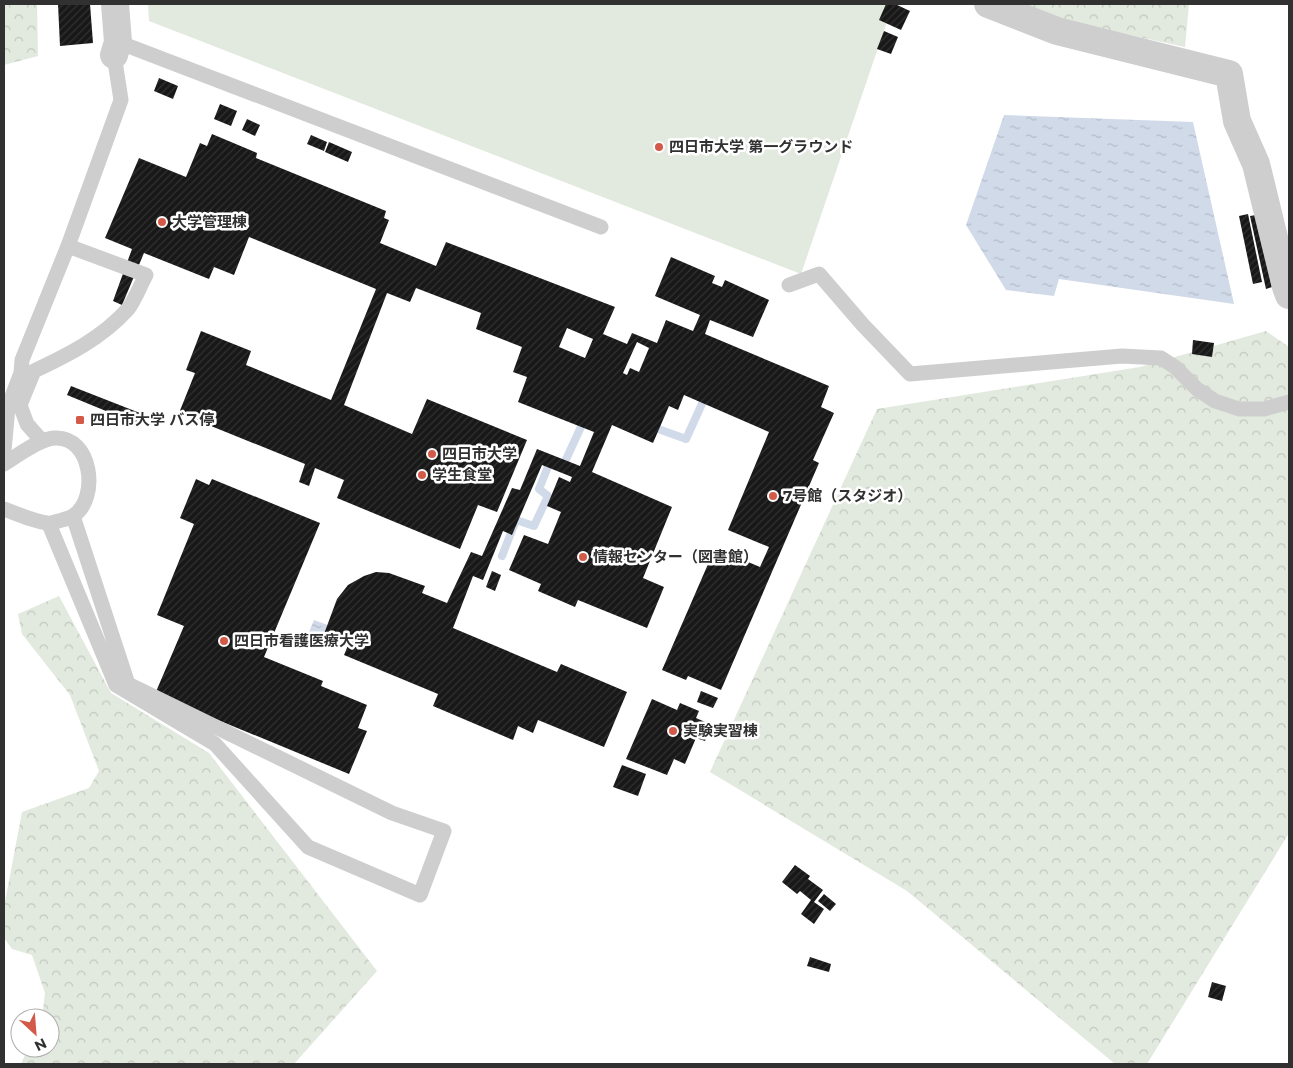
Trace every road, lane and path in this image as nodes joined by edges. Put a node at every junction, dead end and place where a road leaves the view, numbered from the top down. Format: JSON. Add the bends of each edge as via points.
{"nodes":[{"id":1,"x":116,"y":4,"type":"edge"},
{"id":2,"x":988,"y":4,"type":"edge"},
{"id":3,"x":116,"y":49,"type":"junction"},
{"id":4,"x":601,"y":227,"type":"dead end"},
{"id":5,"x":68,"y":246,"type":"junction"},
{"id":6,"x":789,"y":285,"type":"dead end"},
{"id":7,"x":1289,"y":295,"type":"edge"},
{"id":8,"x":1289,"y":402,"type":"edge"},
{"id":9,"x":42,"y":441,"type":"junction"},
{"id":10,"x":4,"y":451,"type":"edge"},
{"id":11,"x":4,"y":464,"type":"edge"},
{"id":12,"x":4,"y":509,"type":"edge"},
{"id":13,"x":73,"y":516,"type":"junction"},
{"id":14,"x":49,"y":524,"type":"junction"}],
"edges":[{"from":1,"to":3,"type":"street"},
{"from":2,"to":7,"type":"street","via":[[1057,31],[1229,74],[1237,121],[1256,164]]},
{"from":3,"to":4,"type":"lane"},
{"from":3,"to":5,"type":"lane","via":[[121,100]]},
{"from":5,"to":9,"type":"lane","via":[[146,275],[129,308],[102,334],[34,371],[20,405],[27,424]]},
{"from":5,"to":10,"type":"lane","via":[[22,360],[21,373],[8,407]]},
{"from":6,"to":8,"type":"lane","via":[[819,274],[910,374],[1122,356],[1161,358],[1197,389],[1223,404],[1239,409]]},
{"from":9,"to":11,"type":"lane"},
{"from":9,"to":13,"type":"lane","via":[[55,438],[69,441],[86,459],[89,471],[86,498]]},
{"from":12,"to":14,"type":"lane"},
{"from":13,"to":14,"type":"lane"},
{"from":13,"to":14,"type":"lane","via":[[128,684],[392,814],[444,831],[420,895],[308,847],[215,744],[116,686]]}]}
